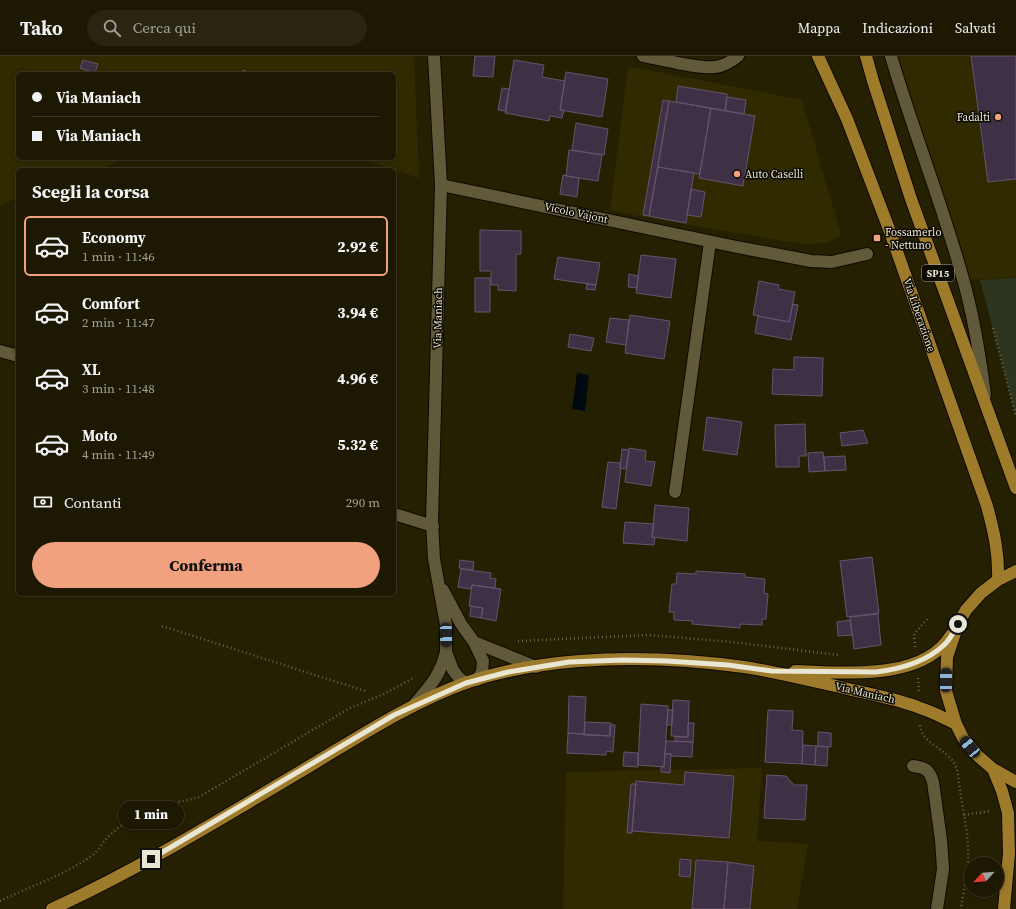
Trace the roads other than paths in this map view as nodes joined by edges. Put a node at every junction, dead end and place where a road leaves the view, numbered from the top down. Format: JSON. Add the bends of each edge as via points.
{"nodes":[{"id":1,"x":434,"y":56,"type":"edge"},
{"id":2,"x":643,"y":56,"type":"edge"},
{"id":3,"x":738,"y":56,"type":"edge"},
{"id":4,"x":818,"y":56,"type":"edge"},
{"id":5,"x":866,"y":56,"type":"edge"},
{"id":6,"x":891,"y":56,"type":"edge"},
{"id":7,"x":441,"y":185,"type":"junction"},
{"id":8,"x":710,"y":242,"type":"junction"},
{"id":9,"x":867,"y":254,"type":"dead end"},
{"id":10,"x":0,"y":351,"type":"edge"},
{"id":11,"x":16,"y":355,"type":"edge"},
{"id":12,"x":987,"y":408,"type":"junction"},
{"id":13,"x":1016,"y":488,"type":"edge"},
{"id":14,"x":675,"y":492,"type":"dead end"},
{"id":15,"x":396,"y":515,"type":"edge"},
{"id":16,"x":433,"y":526,"type":"junction"},
{"id":17,"x":1016,"y":571,"type":"edge"},
{"id":18,"x":438,"y":580,"type":"junction"},
{"id":19,"x":998,"y":580,"type":"junction"},
{"id":20,"x":958,"y":624,"type":"junction"},
{"id":21,"x":474,"y":642,"type":"junction"},
{"id":22,"x":446,"y":652,"type":"junction"},
{"id":23,"x":536,"y":667,"type":"junction"},
{"id":24,"x":772,"y":671,"type":"junction"},
{"id":25,"x":471,"y":681,"type":"junction"},
{"id":26,"x":413,"y":706,"type":"junction"},
{"id":27,"x":956,"y":724,"type":"junction"},
{"id":28,"x":913,"y":766,"type":"dead end"},
{"id":29,"x":993,"y":769,"type":"junction"},
{"id":30,"x":1016,"y":782,"type":"edge"},
{"id":31,"x":1016,"y":873,"type":"edge"},
{"id":32,"x":1005,"y":906,"type":"edge"},
{"id":33,"x":52,"y":909,"type":"edge"},
{"id":34,"x":937,"y":909,"type":"edge"}],
"edges":[{"from":1,"to":7,"type":"street","name":"Via Maniach"},
{"from":2,"to":3,"type":"street","via":[[706,68],[728,63]]},
{"from":4,"to":19,"type":"main road","name":"Via Liberazione","number":"SP15","via":[[847,119],[883,214],[987,506],[996,538]]},
{"from":5,"to":12,"type":"main road","number":"SP15","via":[[911,199]]},
{"from":6,"to":12,"type":"street","via":[[964,280],[979,346]]},
{"from":7,"to":8,"type":"street","name":"Vicolo Vajont"},
{"from":7,"to":16,"type":"street","name":"Via Maniach"},
{"from":8,"to":9,"type":"street","name":"Vicolo Vajont","via":[[811,261],[832,262]]},
{"from":8,"to":14,"type":"street"},
{"from":10,"to":11,"type":"street"},
{"from":12,"to":13,"type":"main road","number":"SP15"},
{"from":15,"to":16,"type":"street"},
{"from":16,"to":18,"type":"street","name":"Via Maniach","via":[[434,559]]},
{"from":17,"to":19,"type":"main road"},
{"from":18,"to":21,"type":"street","name":"Via Maniach","via":[[461,624]]},
{"from":18,"to":22,"type":"street","name":"Via Maniach","via":[[446,625]]},
{"from":19,"to":20,"type":"main road","via":[[981,593]]},
{"from":20,"to":24,"type":"main road","name":"Via Maniach","via":[[945,644],[935,652],[918,662],[893,670]]},
{"from":20,"to":27,"type":"main road","via":[[947,657],[946,684]]},
{"from":21,"to":23,"type":"street","name":"Via Maniach"},
{"from":21,"to":25,"type":"street","name":"Via Maniach","via":[[483,661],[482,672]]},
{"from":22,"to":25,"type":"street","name":"Via Maniach","via":[[459,678]]},
{"from":22,"to":26,"type":"street","name":"Via Maniach","via":[[438,675]]},
{"from":23,"to":24,"type":"main road","name":"Via Maniach","via":[[590,660],[638,660],[728,665]]},
{"from":23,"to":25,"type":"main road","name":"Via Maniach"},
{"from":24,"to":27,"type":"main road","name":"Via Maniach","via":[[904,703],[937,714]]},
{"from":25,"to":26,"type":"main road","name":"Via Maniach"},
{"from":26,"to":33,"type":"main road","name":"Via Maniach","via":[[138,867]]},
{"from":27,"to":29,"type":"main road","via":[[963,738]]},
{"from":28,"to":34,"type":"street","via":[[924,768],[934,782],[943,869]]},
{"from":29,"to":30,"type":"main road"},
{"from":29,"to":32,"type":"main road","via":[[1008,814],[1009,853]]},
{"from":31,"to":32,"type":"main road"}]}
